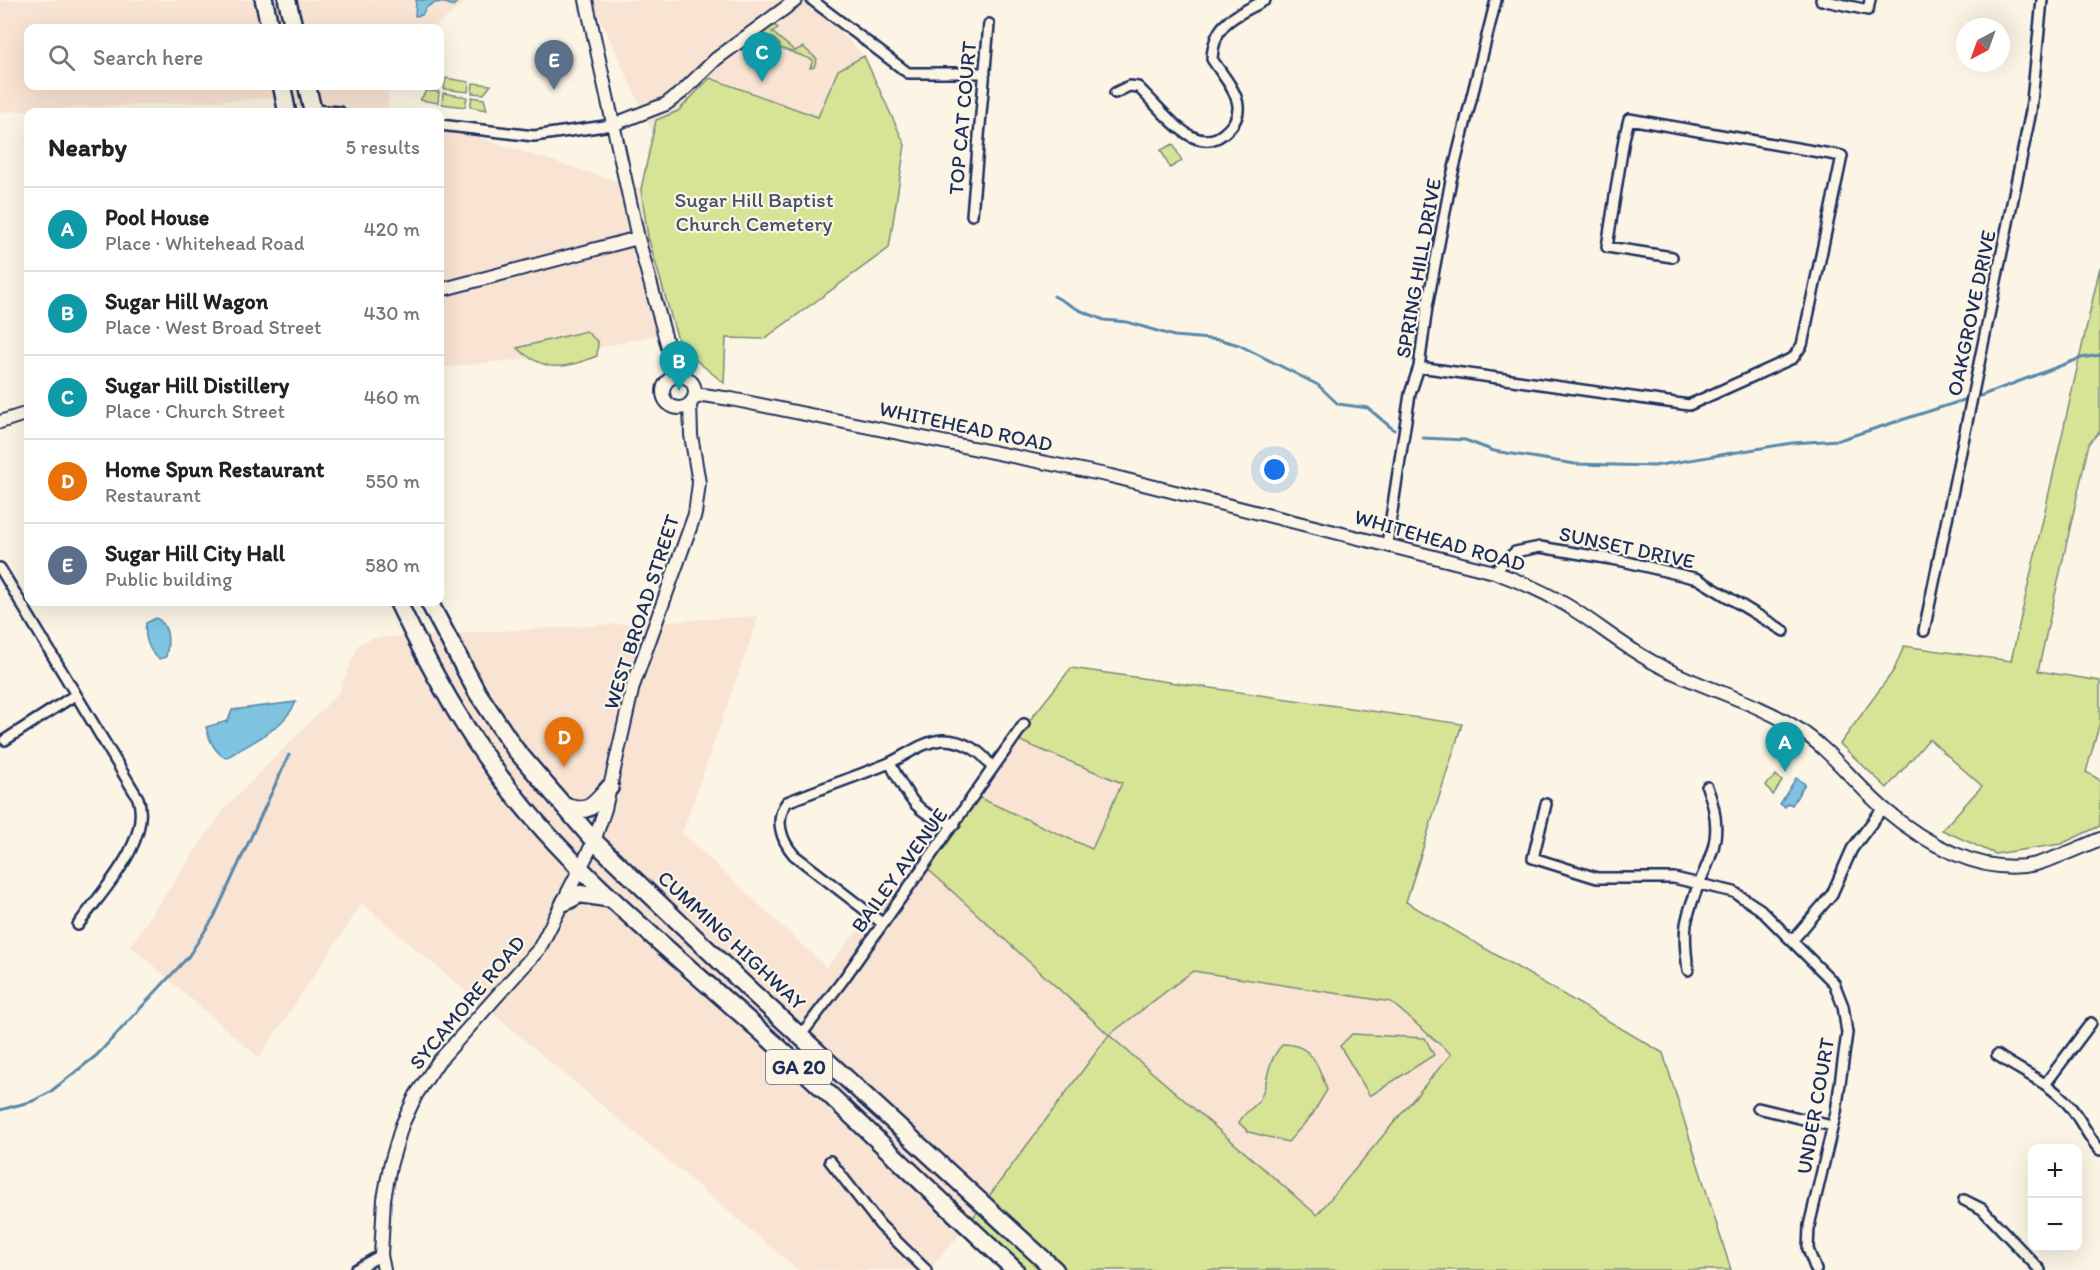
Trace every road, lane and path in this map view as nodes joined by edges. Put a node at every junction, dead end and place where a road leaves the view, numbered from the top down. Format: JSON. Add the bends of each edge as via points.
{"nodes":[{"id":1,"x":264,"y":0,"type":"edge"},
{"id":2,"x":287,"y":0,"type":"edge"},
{"id":3,"x":586,"y":0,"type":"edge"},
{"id":4,"x":796,"y":0,"type":"edge"},
{"id":5,"x":812,"y":0,"type":"edge"},
{"id":6,"x":1265,"y":0,"type":"edge"},
{"id":7,"x":1496,"y":0,"type":"edge"},
{"id":8,"x":1821,"y":0,"type":"edge"},
{"id":9,"x":1870,"y":0,"type":"edge"},
{"id":10,"x":2042,"y":0,"type":"edge"},
{"id":11,"x":269,"y":24,"type":"edge"},
{"id":12,"x":293,"y":24,"type":"edge"},
{"id":13,"x":989,"y":24,"type":"dead end"},
{"id":14,"x":985,"y":73,"type":"junction"},
{"id":15,"x":283,"y":90,"type":"edge"},
{"id":16,"x":308,"y":90,"type":"edge"},
{"id":17,"x":1115,"y":93,"type":"dead end"},
{"id":18,"x":286,"y":108,"type":"edge"},
{"id":19,"x":312,"y":108,"type":"edge"},
{"id":20,"x":444,"y":125,"type":"edge"},
{"id":21,"x":612,"y":125,"type":"junction"},
{"id":22,"x":972,"y":215,"type":"dead end"},
{"id":23,"x":638,"y":238,"type":"junction"},
{"id":24,"x":1672,"y":257,"type":"dead end"},
{"id":25,"x":444,"y":289,"type":"edge"},
{"id":26,"x":669,"y":351,"type":"junction"},
{"id":27,"x":1419,"y":366,"type":"junction"},
{"id":28,"x":689,"y":380,"type":"junction"},
{"id":29,"x":666,"y":383,"type":"junction"},
{"id":30,"x":731,"y":399,"type":"junction"},
{"id":31,"x":692,"y":401,"type":"junction"},
{"id":32,"x":672,"y":406,"type":"junction"},
{"id":33,"x":24,"y":414,"type":"edge"},
{"id":34,"x":0,"y":422,"type":"edge"},
{"id":35,"x":691,"y":435,"type":"junction"},
{"id":36,"x":1387,"y":544,"type":"junction"},
{"id":37,"x":0,"y":568,"type":"edge"},
{"id":38,"x":1494,"y":572,"type":"junction"},
{"id":39,"x":400,"y":606,"type":"edge"},
{"id":40,"x":431,"y":606,"type":"edge"},
{"id":41,"x":1784,"y":631,"type":"dead end"},
{"id":42,"x":1924,"y":631,"type":"dead end"},
{"id":43,"x":75,"y":694,"type":"junction"},
{"id":44,"x":1024,"y":724,"type":"dead end"},
{"id":45,"x":5,"y":740,"type":"dead end"},
{"id":46,"x":890,"y":763,"type":"junction"},
{"id":47,"x":992,"y":769,"type":"junction"},
{"id":48,"x":610,"y":787,"type":"junction"},
{"id":49,"x":1707,"y":787,"type":"dead end"},
{"id":50,"x":1546,"y":804,"type":"dead end"},
{"id":51,"x":564,"y":806,"type":"junction"},
{"id":52,"x":1883,"y":808,"type":"junction"},
{"id":53,"x":955,"y":824,"type":"junction"},
{"id":54,"x":2100,"y":839,"type":"edge"},
{"id":55,"x":594,"y":841,"type":"junction"},
{"id":56,"x":580,"y":868,"type":"junction"},
{"id":57,"x":1699,"y":883,"type":"junction"},
{"id":58,"x":617,"y":901,"type":"junction"},
{"id":59,"x":565,"y":902,"type":"junction"},
{"id":60,"x":882,"y":923,"type":"junction"},
{"id":61,"x":78,"y":925,"type":"dead end"},
{"id":62,"x":1792,"y":940,"type":"junction"},
{"id":63,"x":1688,"y":970,"type":"dead end"},
{"id":64,"x":2091,"y":1023,"type":"dead end"},
{"id":65,"x":801,"y":1035,"type":"junction"},
{"id":66,"x":1997,"y":1055,"type":"dead end"},
{"id":67,"x":2046,"y":1083,"type":"junction"},
{"id":68,"x":1758,"y":1108,"type":"dead end"},
{"id":69,"x":1832,"y":1126,"type":"junction"},
{"id":70,"x":2100,"y":1150,"type":"edge"},
{"id":71,"x":830,"y":1161,"type":"dead end"},
{"id":72,"x":1964,"y":1200,"type":"dead end"},
{"id":73,"x":381,"y":1255,"type":"junction"},
{"id":74,"x":356,"y":1270,"type":"edge"},
{"id":75,"x":384,"y":1270,"type":"edge"},
{"id":76,"x":926,"y":1270,"type":"edge"},
{"id":77,"x":1015,"y":1270,"type":"edge"},
{"id":78,"x":1055,"y":1270,"type":"edge"},
{"id":79,"x":1816,"y":1270,"type":"edge"},
{"id":80,"x":2040,"y":1270,"type":"edge"}],
"edges":[{"from":1,"to":11,"type":"highway"},
{"from":2,"to":12,"type":"highway"},
{"from":3,"to":21,"type":"street"},
{"from":4,"to":21,"type":"street","via":[[716,59],[666,104]]},
{"from":5,"to":14,"type":"street","via":[[908,73]]},
{"from":6,"to":17,"type":"street","via":[[1226,23],[1215,36],[1212,59],[1238,100],[1239,114],[1233,126],[1220,137],[1203,141],[1190,136],[1138,87],[1129,86]]},
{"from":7,"to":27,"type":"street","name":"SPRING HILL DRIVE","via":[[1451,180],[1426,307]]},
{"from":8,"to":9,"type":"street","via":[[1868,10]]},
{"from":10,"to":42,"type":"street","name":"OAKGROVE DRIVE","via":[[2031,111]]},
{"from":13,"to":14,"type":"street","name":"TOP CAT COURT"},
{"from":14,"to":22,"type":"street","name":"TOP CAT COURT"},
{"from":15,"to":18,"type":"highway"},
{"from":16,"to":19,"type":"highway"},
{"from":20,"to":21,"type":"street","via":[[534,136]]},
{"from":21,"to":23,"type":"street"},
{"from":23,"to":25,"type":"street"},
{"from":23,"to":26,"type":"street"},
{"from":24,"to":27,"type":"street","via":[[1607,247],[1629,119],[1842,156],[1802,345],[1793,358],[1689,405]]},
{"from":26,"to":28,"type":"street"},
{"from":26,"to":29,"type":"street"},
{"from":27,"to":36,"type":"street","name":"SPRING HILL DRIVE","via":[[1410,394]]},
{"from":28,"to":29,"type":"street","via":[[675,377]]},
{"from":28,"to":30,"type":"street","name":"WHITEHEAD ROAD"},
{"from":28,"to":31,"type":"street"},
{"from":29,"to":32,"type":"street","via":[[665,398]]},
{"from":30,"to":31,"type":"street","name":"WHITEHEAD ROAD","via":[[703,395]]},
{"from":30,"to":36,"type":"street","name":"WHITEHEAD ROAD","via":[[1111,476]]},
{"from":31,"to":32,"type":"street","via":[[682,407]]},
{"from":31,"to":35,"type":"street","name":"WEST BROAD STREET"},
{"from":32,"to":35,"type":"street","name":"WEST BROAD STREET"},
{"from":33,"to":34,"type":"street"},
{"from":35,"to":48,"type":"street","name":"WEST BROAD STREET","via":[[698,471],[696,506],[633,686]]},
{"from":36,"to":38,"type":"street","name":"WHITEHEAD ROAD"},
{"from":37,"to":43,"type":"street"},
{"from":38,"to":41,"type":"street","name":"SUNSET DRIVE","via":[[1515,552],[1540,548],[1623,561],[1698,579]]},
{"from":38,"to":52,"type":"street","name":"WHITEHEAD ROAD","via":[[1569,606],[1644,657],[1797,728],[1827,751]]},
{"from":39,"to":56,"type":"highway","number":"GA 20","via":[[457,716],[489,763]]},
{"from":40,"to":51,"type":"highway","name":"CUMMING HIGHWAY","number":"GA 20","via":[[477,692],[516,749]]},
{"from":43,"to":45,"type":"street"},
{"from":43,"to":61,"type":"street","via":[[143,812],[136,842]]},
{"from":44,"to":47,"type":"street","name":"BAILEY AVENUE"},
{"from":46,"to":47,"type":"street","via":[[914,748],[941,740],[968,746],[988,759]]},
{"from":46,"to":53,"type":"street","via":[[909,799],[935,820]]},
{"from":46,"to":60,"type":"street","via":[[787,802],[780,810],[783,842],[794,855]]},
{"from":47,"to":53,"type":"street","name":"BAILEY AVENUE"},
{"from":48,"to":51,"type":"highway","via":[[585,810]]},
{"from":48,"to":55,"type":"street","name":"WEST BROAD STREET"},
{"from":49,"to":57,"type":"street","via":[[1718,826],[1710,860]]},
{"from":50,"to":57,"type":"street","name":"UNDER COURT","via":[[1533,858],[1597,878],[1674,878]]},
{"from":51,"to":55,"type":"highway","name":"CUMMING HIGHWAY","number":"GA 20"},
{"from":52,"to":54,"type":"street","name":"WHITEHEAD ROAD","via":[[1920,836],[1953,854],[1989,865],[2035,864]]},
{"from":52,"to":62,"type":"street","via":[[1852,849],[1832,894]]},
{"from":53,"to":60,"type":"street","name":"BAILEY AVENUE"},
{"from":55,"to":56,"type":"street","name":"WEST BROAD STREET"},
{"from":55,"to":65,"type":"highway","name":"CUMMING HIGHWAY","number":"GA 20"},
{"from":56,"to":58,"type":"highway","number":"GA 20"},
{"from":56,"to":59,"type":"street","name":"SYCAMORE ROAD"},
{"from":57,"to":62,"type":"street","name":"UNDER COURT","via":[[1734,892],[1760,909]]},
{"from":57,"to":63,"type":"street","via":[[1686,923]]},
{"from":58,"to":59,"type":"highway","via":[[580,894]]},
{"from":58,"to":77,"type":"highway","number":"GA 20"},
{"from":59,"to":73,"type":"street","name":"SYCAMORE ROAD","via":[[539,949],[446,1053],[416,1095],[390,1166]]},
{"from":60,"to":65,"type":"street","name":"BAILEY AVENUE"},
{"from":62,"to":69,"type":"street","name":"UNDER COURT","via":[[1834,983],[1843,1006],[1845,1058]]},
{"from":64,"to":67,"type":"street"},
{"from":65,"to":78,"type":"highway","name":"CUMMING HIGHWAY","number":"GA 20"},
{"from":66,"to":67,"type":"street"},
{"from":67,"to":70,"type":"street","via":[[2069,1104]]},
{"from":68,"to":69,"type":"street"},
{"from":69,"to":79,"type":"street","name":"UNDER COURT","via":[[1809,1226],[1808,1249]]},
{"from":71,"to":76,"type":"street","via":[[880,1225]]},
{"from":72,"to":80,"type":"street","via":[[1982,1209]]},
{"from":73,"to":74,"type":"street"},
{"from":73,"to":75,"type":"street","name":"SYCAMORE ROAD"}]}
